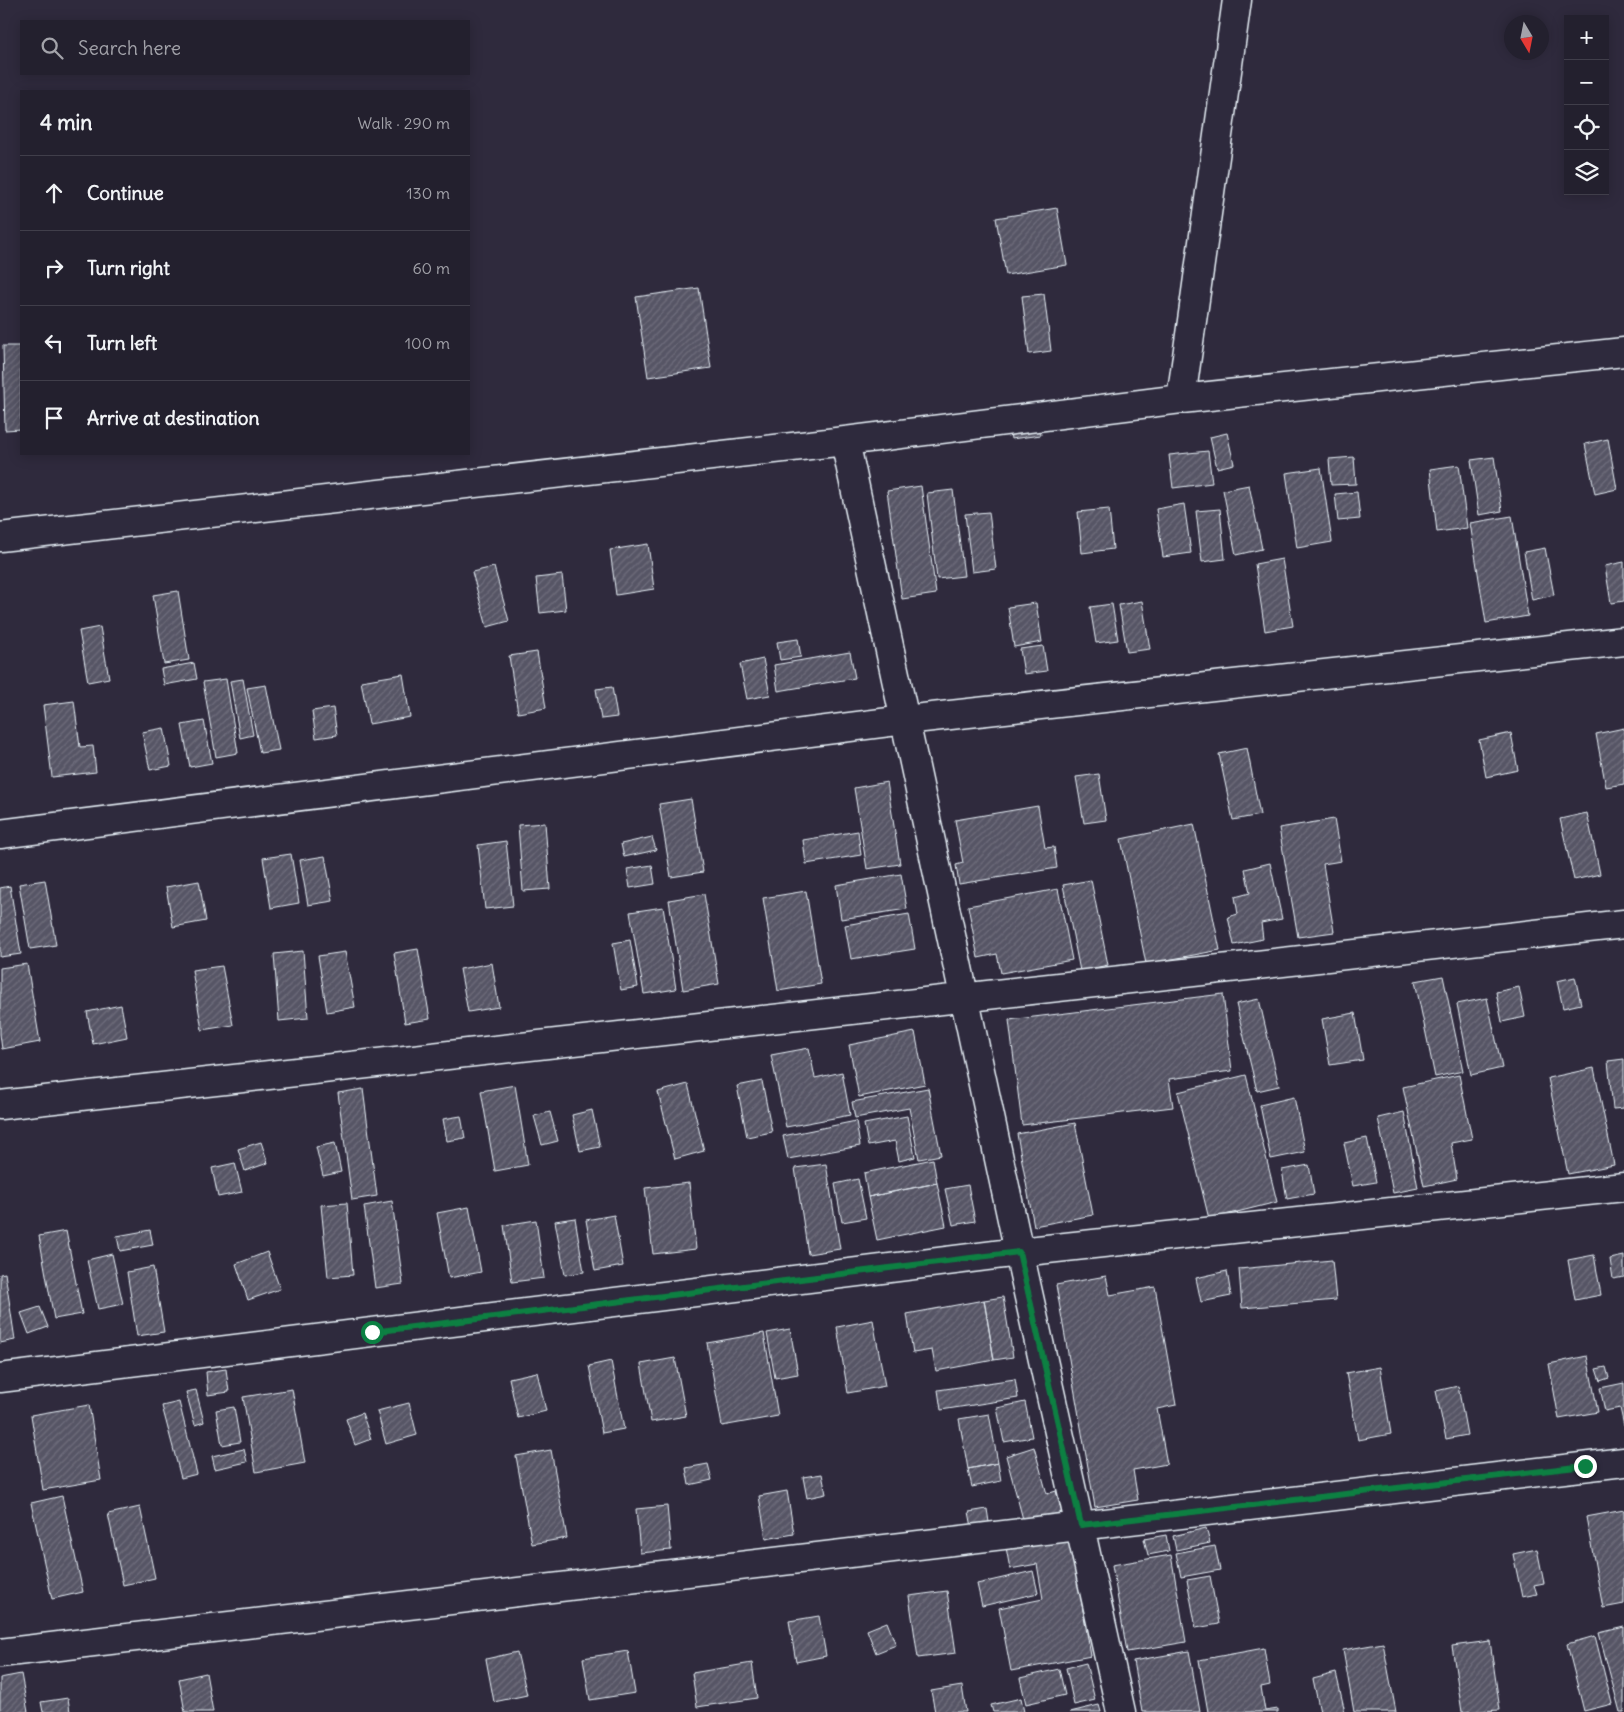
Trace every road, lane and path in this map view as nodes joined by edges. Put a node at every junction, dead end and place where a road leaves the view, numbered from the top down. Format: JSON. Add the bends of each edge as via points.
{"nodes":[{"id":1,"x":1237,"y":0,"type":"edge"},
{"id":2,"x":1624,"y":352,"type":"edge"},
{"id":3,"x":1181,"y":399,"type":"junction"},
{"id":4,"x":845,"y":441,"type":"junction"},
{"id":5,"x":0,"y":537,"type":"edge"},
{"id":6,"x":1624,"y":641,"type":"edge"},
{"id":7,"x":905,"y":720,"type":"junction"},
{"id":8,"x":0,"y":834,"type":"edge"},
{"id":9,"x":1624,"y":924,"type":"edge"},
{"id":10,"x":965,"y":997,"type":"junction"},
{"id":11,"x":0,"y":1105,"type":"edge"},
{"id":12,"x":1624,"y":1187,"type":"edge"},
{"id":13,"x":1019,"y":1252,"type":"junction"},
{"id":14,"x":0,"y":1378,"type":"edge"},
{"id":15,"x":1624,"y":1462,"type":"edge"},
{"id":16,"x":1081,"y":1525,"type":"junction"},
{"id":17,"x":0,"y":1653,"type":"edge"},
{"id":18,"x":1121,"y":1712,"type":"edge"}],
"edges":[{"from":1,"to":3,"type":"street"},
{"from":2,"to":3,"type":"street"},
{"from":3,"to":4,"type":"street"},
{"from":4,"to":5,"type":"street"},
{"from":4,"to":7,"type":"street"},
{"from":6,"to":7,"type":"street"},
{"from":7,"to":8,"type":"street"},
{"from":7,"to":10,"type":"street"},
{"from":9,"to":10,"type":"street"},
{"from":10,"to":11,"type":"street"},
{"from":10,"to":13,"type":"street"},
{"from":12,"to":13,"type":"street"},
{"from":13,"to":14,"type":"street"},
{"from":13,"to":16,"type":"street"},
{"from":15,"to":16,"type":"street"},
{"from":16,"to":17,"type":"street"},
{"from":16,"to":18,"type":"street"}]}
